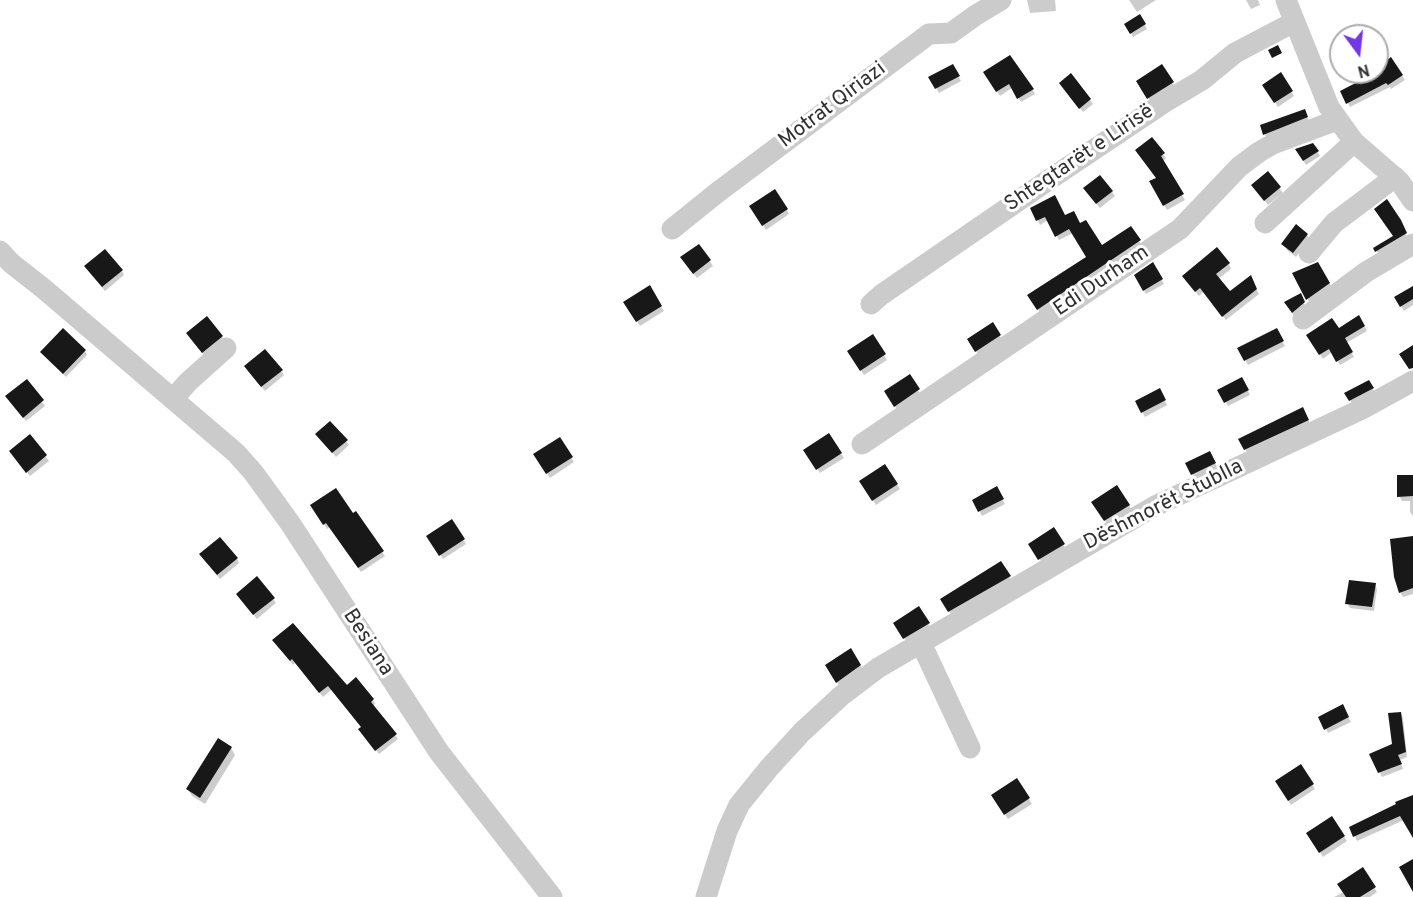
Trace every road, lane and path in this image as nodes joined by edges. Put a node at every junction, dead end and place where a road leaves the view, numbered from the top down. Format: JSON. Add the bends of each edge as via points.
{"nodes":[{"id":1,"x":1001,"y":0,"type":"edge"},
{"id":2,"x":1286,"y":0,"type":"edge"},
{"id":3,"x":1294,"y":22,"type":"junction"},
{"id":4,"x":1337,"y":120,"type":"junction"},
{"id":5,"x":1354,"y":142,"type":"junction"},
{"id":6,"x":1395,"y":177,"type":"junction"},
{"id":7,"x":1413,"y":201,"type":"edge"},
{"id":8,"x":1265,"y":223,"type":"dead end"},
{"id":9,"x":672,"y":229,"type":"dead end"},
{"id":10,"x":1413,"y":244,"type":"edge"},
{"id":11,"x":1309,"y":252,"type":"dead end"},
{"id":12,"x":4,"y":262,"type":"edge"},
{"id":13,"x":871,"y":304,"type":"dead end"},
{"id":14,"x":1303,"y":319,"type":"dead end"},
{"id":15,"x":225,"y":348,"type":"dead end"},
{"id":16,"x":1413,"y":381,"type":"edge"},
{"id":17,"x":173,"y":399,"type":"junction"},
{"id":18,"x":862,"y":444,"type":"dead end"},
{"id":19,"x":921,"y":643,"type":"junction"},
{"id":20,"x":970,"y":748,"type":"dead end"},
{"id":21,"x":552,"y":897,"type":"edge"},
{"id":22,"x":706,"y":897,"type":"edge"}],
"edges":[{"from":1,"to":9,"type":"street","name":"Motrat Qiriazi","via":[[951,33],[929,34]]},
{"from":2,"to":3,"type":"street"},
{"from":3,"to":4,"type":"street"},
{"from":3,"to":13,"type":"street","name":"Shtegtarët e Lirisë","via":[[1235,53],[1202,80],[1056,175]]},
{"from":4,"to":5,"type":"street"},
{"from":4,"to":18,"type":"street","name":"Edi Durham","via":[[1259,152],[1239,167],[1180,229]]},
{"from":5,"to":6,"type":"street"},
{"from":5,"to":8,"type":"street"},
{"from":6,"to":7,"type":"street"},
{"from":6,"to":11,"type":"street","via":[[1334,223]]},
{"from":10,"to":14,"type":"street","via":[[1366,272]]},
{"from":12,"to":17,"type":"street","name":"Besiana","via":[[44,289]]},
{"from":15,"to":17,"type":"street"},
{"from":16,"to":19,"type":"street","name":"Dëshmorët Stublla","via":[[1155,506]]},
{"from":17,"to":21,"type":"street","name":"Besiana","via":[[253,472],[439,752]]},
{"from":19,"to":20,"type":"street"},
{"from":19,"to":22,"type":"street","name":"Dëshmorët Stublla","via":[[841,696],[769,768],[733,816]]}]}
